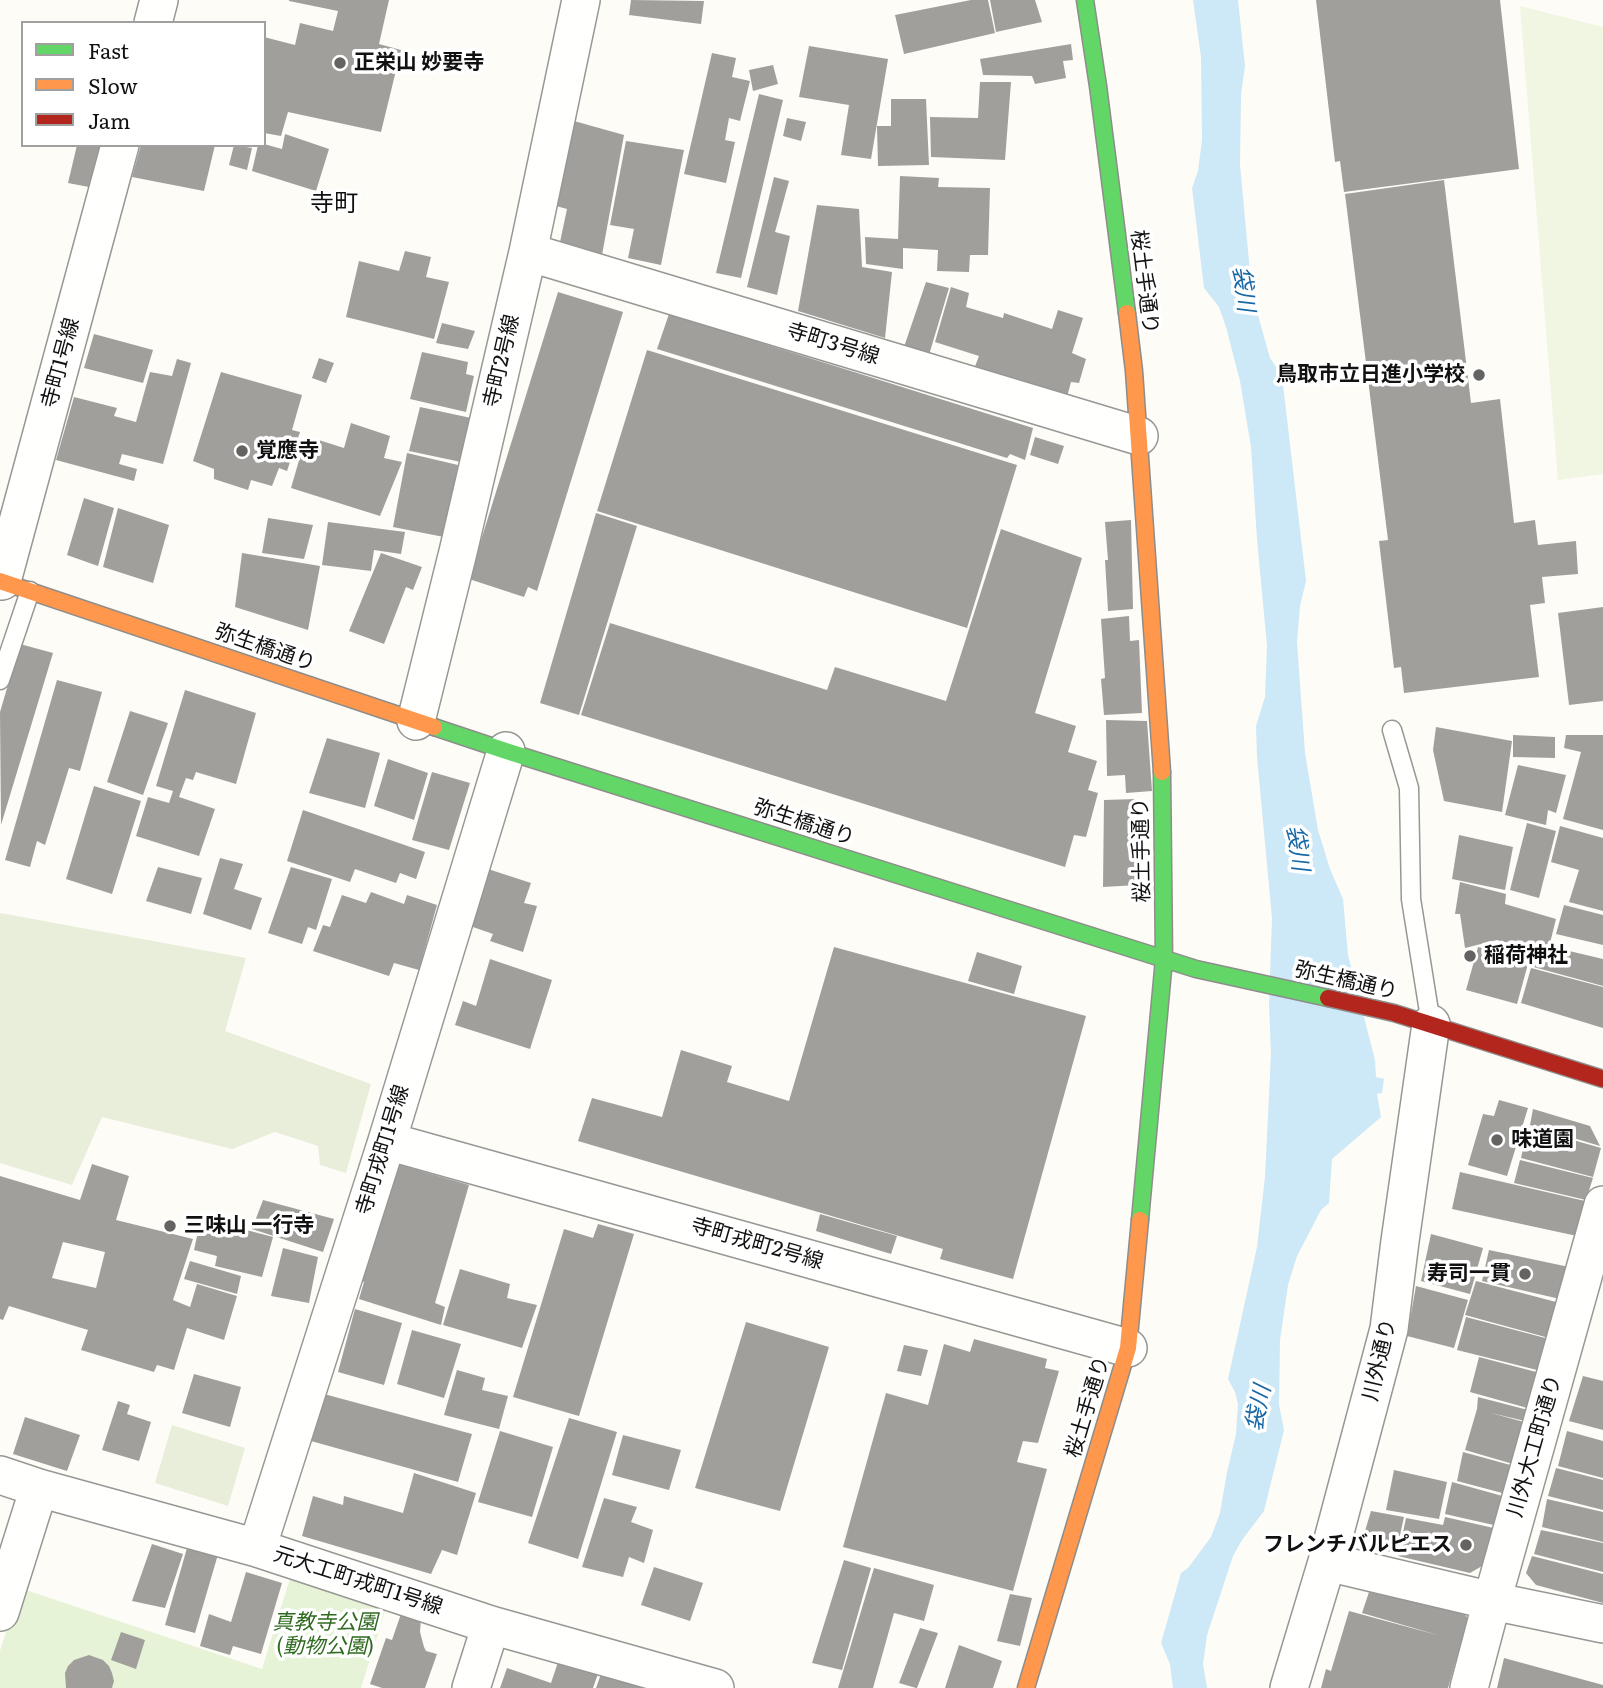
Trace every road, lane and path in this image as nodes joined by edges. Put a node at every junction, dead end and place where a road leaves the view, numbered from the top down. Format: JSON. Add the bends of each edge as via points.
{"nodes":[{"id":1,"x":159,"y":0,"type":"edge"},
{"id":2,"x":582,"y":0,"type":"edge"},
{"id":3,"x":1085,"y":0,"type":"edge"},
{"id":4,"x":154,"y":21,"type":"edge"},
{"id":5,"x":120,"y":147,"type":"edge"},
{"id":6,"x":528,"y":252,"type":"junction"},
{"id":7,"x":1139,"y":436,"type":"junction"},
{"id":8,"x":11,"y":584,"type":"edge"},
{"id":9,"x":0,"y":680,"type":"edge"},
{"id":10,"x":416,"y":721,"type":"junction"},
{"id":11,"x":1392,"y":730,"type":"dead end"},
{"id":12,"x":506,"y":751,"type":"junction"},
{"id":13,"x":1164,"y":959,"type":"junction"},
{"id":14,"x":1431,"y":1024,"type":"junction"},
{"id":15,"x":1603,"y":1079,"type":"edge"},
{"id":16,"x":387,"y":1141,"type":"junction"},
{"id":17,"x":1603,"y":1205,"type":"edge"},
{"id":18,"x":1128,"y":1348,"type":"junction"},
{"id":19,"x":0,"y":1475,"type":"edge"},
{"id":20,"x":39,"y":1488,"type":"junction"},
{"id":21,"x":257,"y":1548,"type":"junction"},
{"id":22,"x":1327,"y":1562,"type":"junction"},
{"id":23,"x":1492,"y":1601,"type":"junction"},
{"id":24,"x":0,"y":1612,"type":"edge"},
{"id":25,"x":1603,"y":1624,"type":"edge"},
{"id":26,"x":491,"y":1625,"type":"junction"},
{"id":27,"x":471,"y":1688,"type":"edge"},
{"id":28,"x":715,"y":1688,"type":"edge"},
{"id":29,"x":1026,"y":1688,"type":"edge"},
{"id":30,"x":1289,"y":1688,"type":"edge"},
{"id":31,"x":1469,"y":1688,"type":"edge"}],
"edges":[{"from":1,"to":4,"type":"street"},
{"from":2,"to":6,"type":"street","name":"寺町2号線"},
{"from":3,"to":7,"type":"street","name":"桜土手通り"},
{"from":5,"to":8,"type":"street","name":"寺町1号線"},
{"from":6,"to":7,"type":"street","name":"寺町3号線"},
{"from":6,"to":10,"type":"street","name":"寺町2号線"},
{"from":7,"to":13,"type":"street","name":"桜土手通り","via":[[1162,752]]},
{"from":8,"to":9,"type":"lane"},
{"from":8,"to":10,"type":"street","name":"弥生橋通り"},
{"from":10,"to":12,"type":"street","name":"弥生橋通り"},
{"from":11,"to":14,"type":"lane","via":[[1409,788],[1411,899]]},
{"from":12,"to":13,"type":"street","name":"弥生橋通り"},
{"from":12,"to":16,"type":"street","name":"寺町戎町1号線"},
{"from":13,"to":14,"type":"street","name":"弥生橋通り"},
{"from":13,"to":18,"type":"street","name":"桜土手通り"},
{"from":14,"to":15,"type":"street","name":"弥生橋通り"},
{"from":14,"to":22,"type":"street","name":"川外通り","via":[[1389,1329]]},
{"from":16,"to":18,"type":"street","name":"寺町戎町2号線"},
{"from":16,"to":21,"type":"street","name":"寺町戎町1号線"},
{"from":17,"to":23,"type":"street","name":"川外大工町通り"},
{"from":18,"to":29,"type":"street","name":"桜土手通り"},
{"from":19,"to":20,"type":"street","name":"元大工町戎町1号線"},
{"from":20,"to":21,"type":"street","name":"元大工町戎町1号線"},
{"from":20,"to":24,"type":"street"},
{"from":21,"to":26,"type":"street","name":"元大工町戎町1号線"},
{"from":22,"to":23,"type":"street"},
{"from":22,"to":30,"type":"street","name":"川外通り"},
{"from":23,"to":25,"type":"street"},
{"from":23,"to":31,"type":"street","name":"川外大工町通り"},
{"from":26,"to":27,"type":"street"},
{"from":26,"to":28,"type":"street","name":"元大工町戎町1号線"}]}
